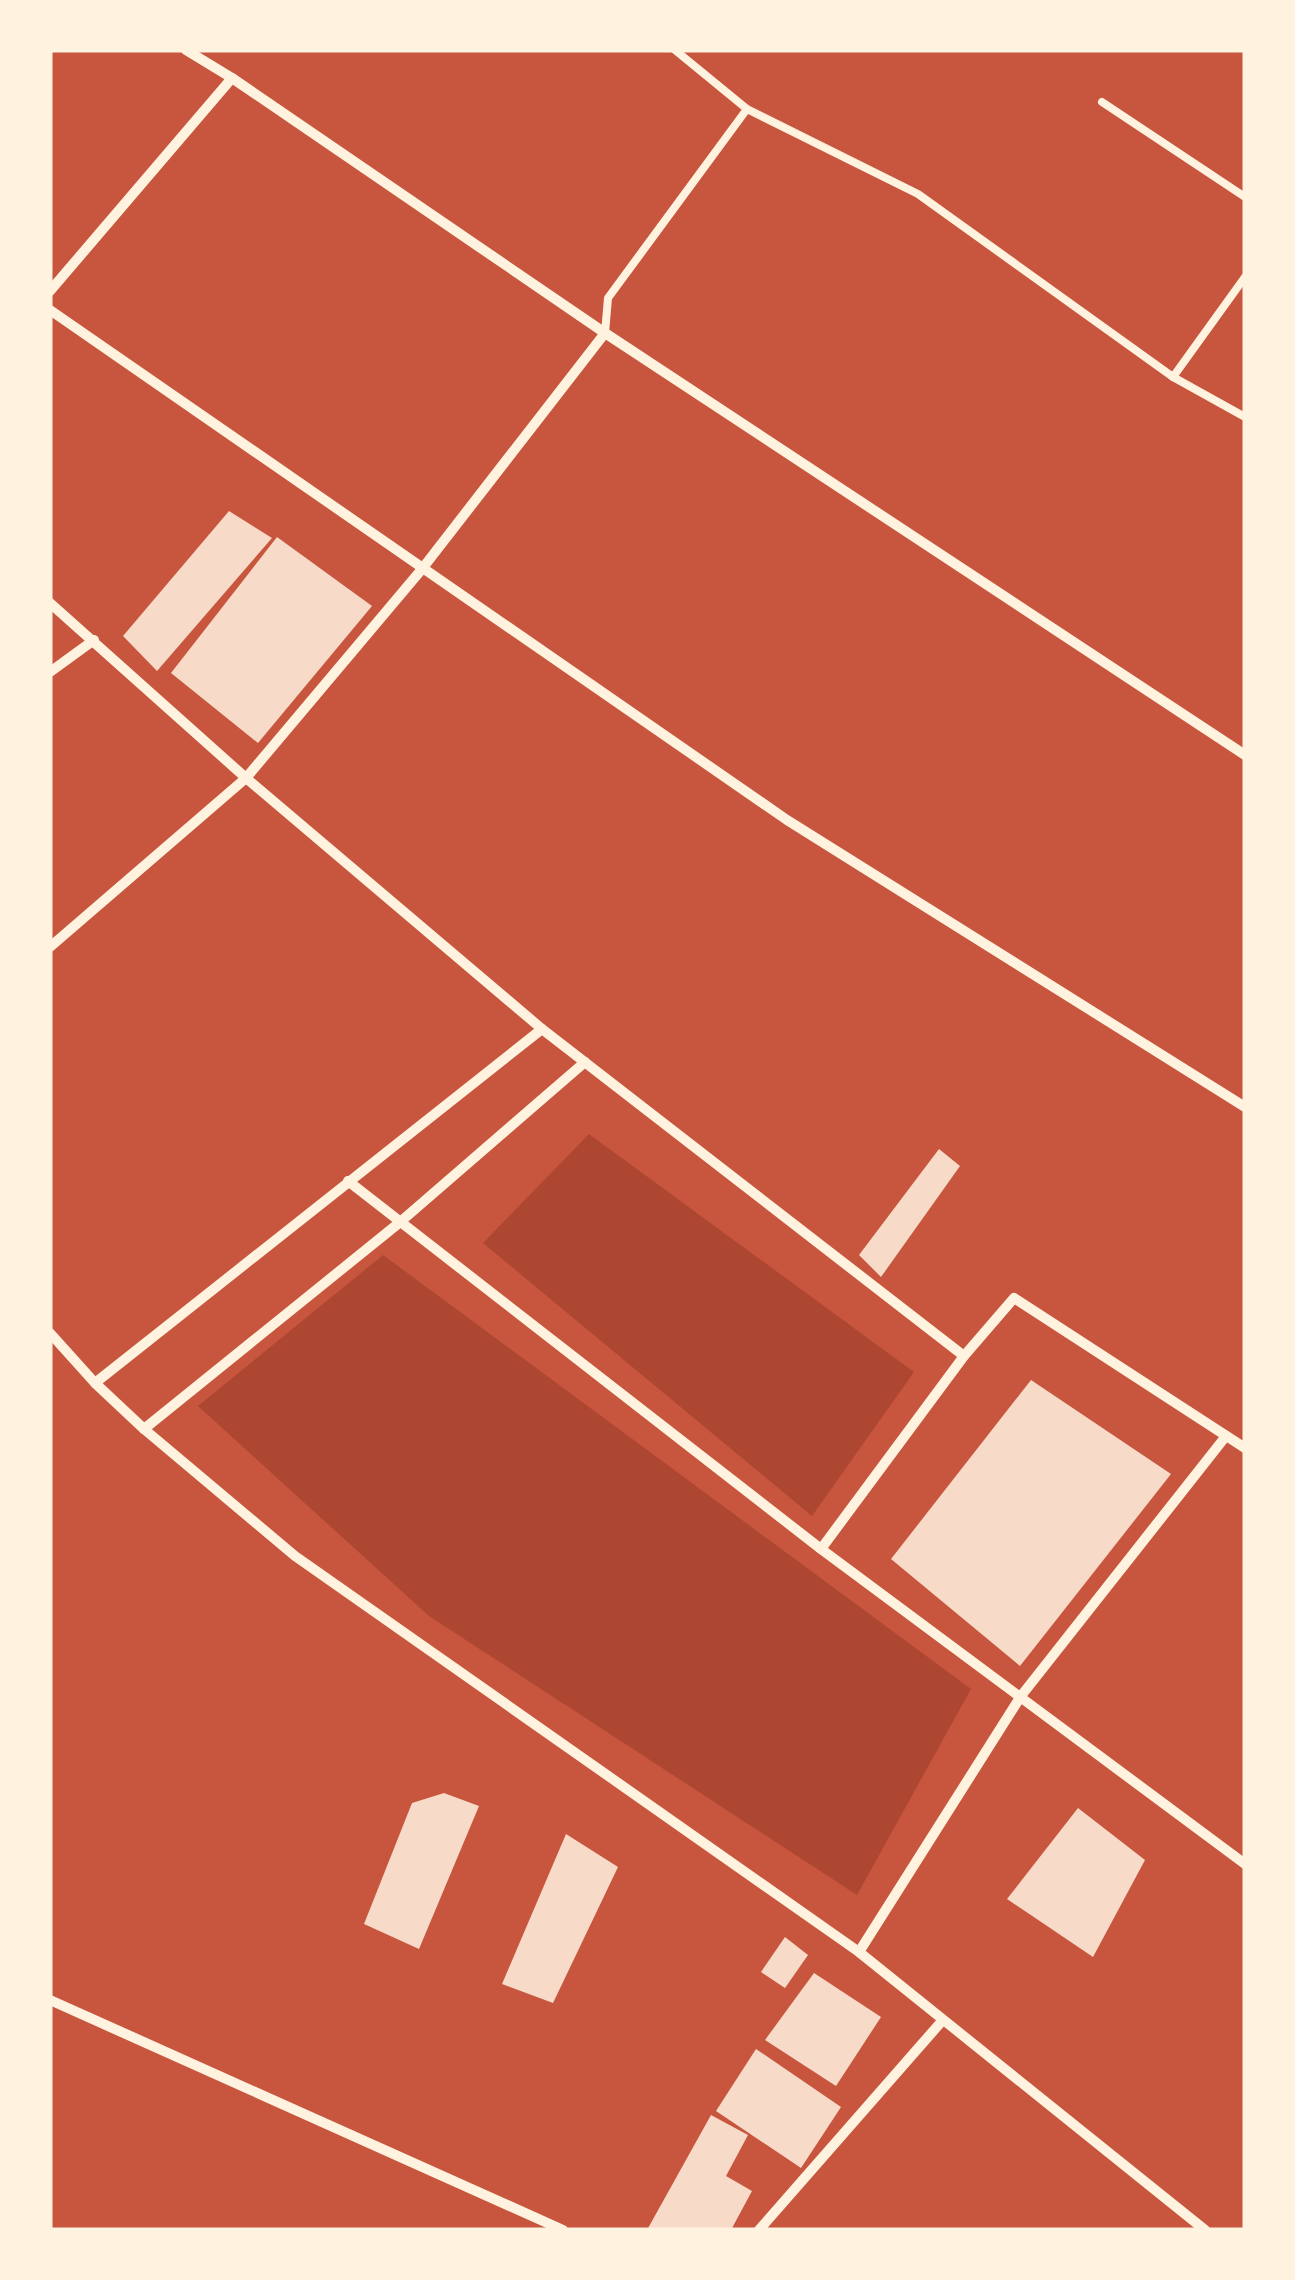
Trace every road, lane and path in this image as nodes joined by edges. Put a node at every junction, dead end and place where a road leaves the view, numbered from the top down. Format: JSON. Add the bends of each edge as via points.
{"nodes":[{"id":1,"x":186,"y":50,"type":"edge"},
{"id":2,"x":675,"y":50,"type":"edge"},
{"id":3,"x":232,"y":78,"type":"junction"},
{"id":4,"x":1102,"y":102,"type":"dead end"},
{"id":5,"x":747,"y":110,"type":"junction"},
{"id":6,"x":1245,"y":197,"type":"edge"},
{"id":7,"x":1245,"y":277,"type":"edge"},
{"id":8,"x":50,"y":291,"type":"edge"},
{"id":9,"x":50,"y":310,"type":"edge"},
{"id":10,"x":605,"y":333,"type":"junction"},
{"id":11,"x":1174,"y":378,"type":"junction"},
{"id":12,"x":1245,"y":417,"type":"edge"},
{"id":13,"x":422,"y":569,"type":"junction"},
{"id":14,"x":50,"y":604,"type":"edge"},
{"id":15,"x":94,"y":640,"type":"junction"},
{"id":16,"x":50,"y":672,"type":"edge"},
{"id":17,"x":1245,"y":755,"type":"edge"},
{"id":18,"x":246,"y":778,"type":"junction"},
{"id":19,"x":50,"y":947,"type":"edge"},
{"id":20,"x":542,"y":1029,"type":"junction"},
{"id":21,"x":584,"y":1062,"type":"junction"},
{"id":22,"x":1245,"y":1107,"type":"edge"},
{"id":23,"x":348,"y":1181,"type":"junction"},
{"id":24,"x":400,"y":1223,"type":"junction"},
{"id":25,"x":50,"y":1333,"type":"edge"},
{"id":26,"x":964,"y":1356,"type":"junction"},
{"id":27,"x":96,"y":1383,"type":"junction"},
{"id":28,"x":144,"y":1429,"type":"junction"},
{"id":29,"x":1226,"y":1436,"type":"junction"},
{"id":30,"x":1245,"y":1448,"type":"edge"},
{"id":31,"x":821,"y":1549,"type":"junction"},
{"id":32,"x":1022,"y":1696,"type":"junction"},
{"id":33,"x":1245,"y":1864,"type":"edge"},
{"id":34,"x":858,"y":1952,"type":"junction"},
{"id":35,"x":50,"y":2000,"type":"edge"},
{"id":36,"x":942,"y":2021,"type":"junction"},
{"id":37,"x":562,"y":2230,"type":"edge"},
{"id":38,"x":759,"y":2230,"type":"edge"},
{"id":39,"x":1205,"y":2230,"type":"edge"}],
"edges":[{"from":1,"to":3,"type":"street"},
{"from":2,"to":5,"type":"lane"},
{"from":3,"to":8,"type":"street"},
{"from":3,"to":10,"type":"street"},
{"from":4,"to":6,"type":"lane"},
{"from":5,"to":10,"type":"lane","via":[[608,298]]},
{"from":5,"to":11,"type":"lane","via":[[918,194]]},
{"from":7,"to":11,"type":"lane"},
{"from":9,"to":13,"type":"street"},
{"from":10,"to":13,"type":"street"},
{"from":10,"to":17,"type":"street"},
{"from":11,"to":12,"type":"lane"},
{"from":13,"to":18,"type":"street"},
{"from":13,"to":22,"type":"street","via":[[787,820]]},
{"from":14,"to":15,"type":"street"},
{"from":15,"to":16,"type":"street"},
{"from":15,"to":18,"type":"street"},
{"from":18,"to":19,"type":"street"},
{"from":18,"to":20,"type":"street"},
{"from":20,"to":21,"type":"street"},
{"from":20,"to":23,"type":"street"},
{"from":21,"to":24,"type":"street"},
{"from":21,"to":26,"type":"street"},
{"from":23,"to":24,"type":"street"},
{"from":23,"to":27,"type":"street"},
{"from":24,"to":28,"type":"street"},
{"from":24,"to":31,"type":"street"},
{"from":25,"to":27,"type":"street"},
{"from":26,"to":29,"type":"street","via":[[1014,1298]]},
{"from":26,"to":31,"type":"street"},
{"from":27,"to":28,"type":"street"},
{"from":28,"to":34,"type":"street","via":[[295,1556]]},
{"from":29,"to":30,"type":"street"},
{"from":29,"to":32,"type":"street"},
{"from":31,"to":32,"type":"street"},
{"from":32,"to":33,"type":"street"},
{"from":32,"to":34,"type":"street"},
{"from":34,"to":36,"type":"street"},
{"from":35,"to":37,"type":"street"},
{"from":36,"to":38,"type":"street"},
{"from":36,"to":39,"type":"street"}]}
